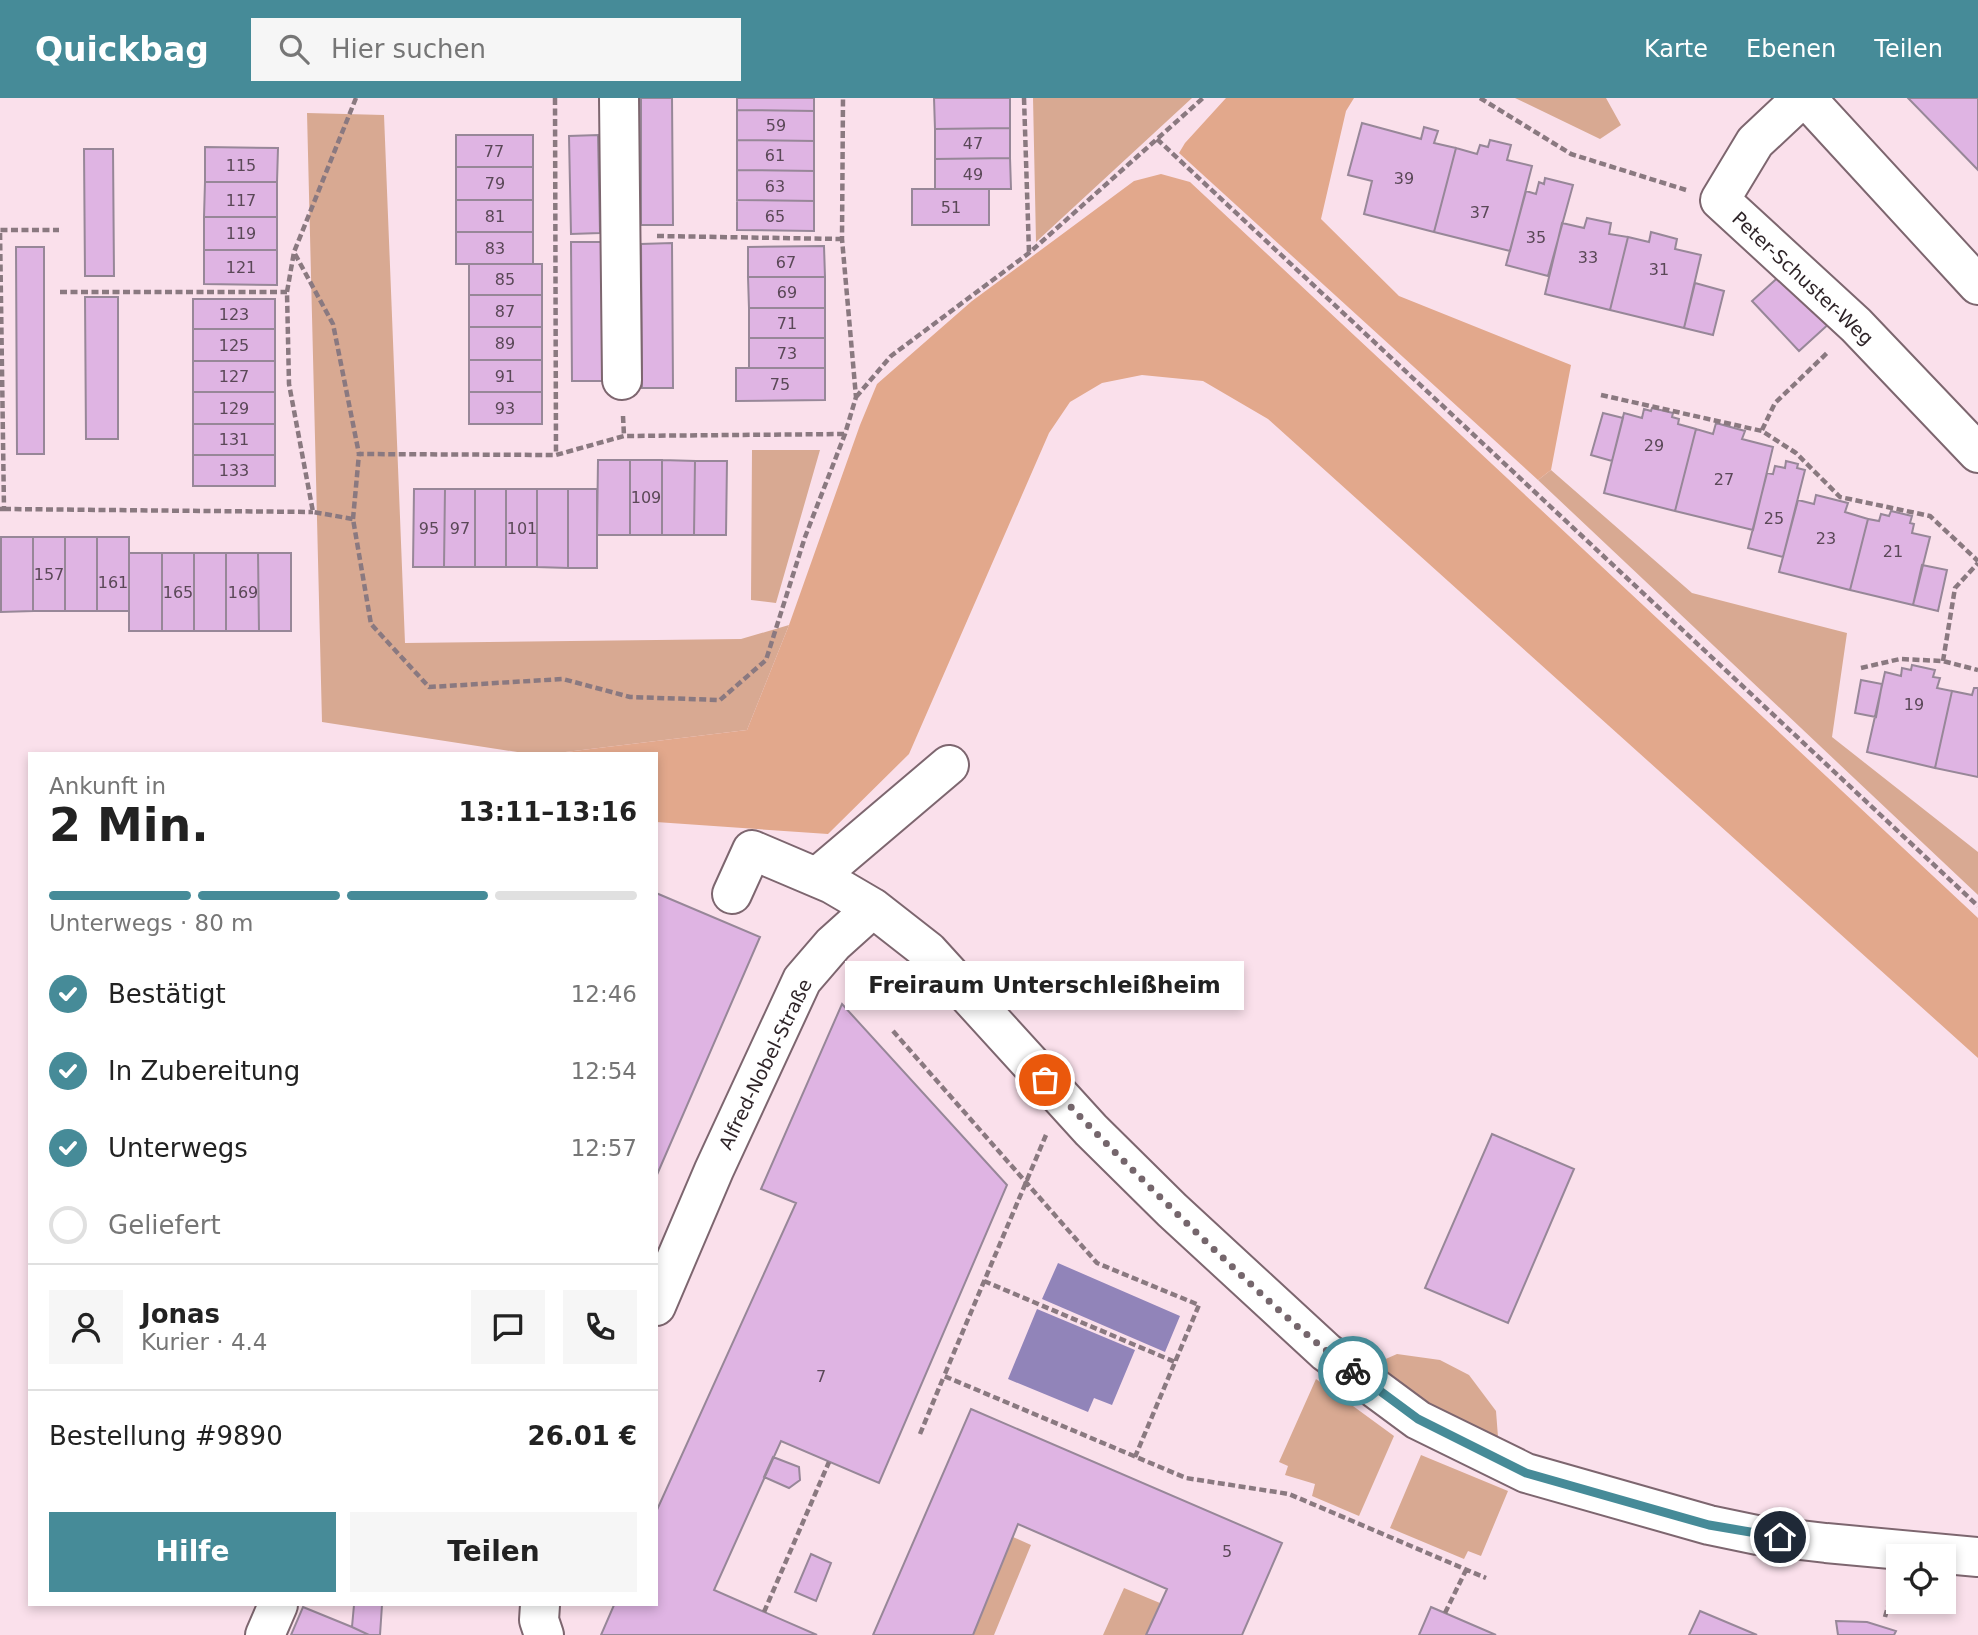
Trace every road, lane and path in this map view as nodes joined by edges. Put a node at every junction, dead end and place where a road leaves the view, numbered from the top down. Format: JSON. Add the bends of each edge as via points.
{"nodes":[{"id":1,"x":356,"y":98,"type":"edge"},
{"id":2,"x":555,"y":98,"type":"edge"},
{"id":3,"x":619,"y":98,"type":"edge"},
{"id":4,"x":843,"y":98,"type":"edge"},
{"id":5,"x":1024,"y":98,"type":"edge"},
{"id":6,"x":1203,"y":98,"type":"edge"},
{"id":7,"x":1480,"y":98,"type":"edge"},
{"id":8,"x":1804,"y":98,"type":"edge"},
{"id":9,"x":1157,"y":139,"type":"junction"},
{"id":10,"x":1720,"y":200,"type":"junction"},
{"id":11,"x":59,"y":230,"type":"dead end"},
{"id":12,"x":620,"y":235,"type":"junction"},
{"id":13,"x":842,"y":239,"type":"junction"},
{"id":14,"x":294,"y":252,"type":"junction"},
{"id":15,"x":1029,"y":253,"type":"junction"},
{"id":16,"x":1978,"y":285,"type":"edge"},
{"id":17,"x":60,"y":292,"type":"dead end"},
{"id":18,"x":288,"y":292,"type":"junction"},
{"id":19,"x":1856,"y":325,"type":"junction"},
{"id":20,"x":622,"y":380,"type":"dead end"},
{"id":21,"x":1601,"y":395,"type":"dead end"},
{"id":22,"x":856,"y":397,"type":"junction"},
{"id":23,"x":1762,"y":430,"type":"junction"},
{"id":24,"x":845,"y":434,"type":"junction"},
{"id":25,"x":1978,"y":453,"type":"edge"},
{"id":26,"x":359,"y":454,"type":"junction"},
{"id":27,"x":556,"y":455,"type":"junction"},
{"id":28,"x":2,"y":509,"type":"edge"},
{"id":29,"x":313,"y":512,"type":"junction"},
{"id":30,"x":353,"y":519,"type":"junction"},
{"id":31,"x":1978,"y":562,"type":"edge"},
{"id":32,"x":1943,"y":662,"type":"junction"},
{"id":33,"x":1861,"y":668,"type":"dead end"},
{"id":34,"x":1978,"y":670,"type":"edge"},
{"id":35,"x":949,"y":765,"type":"dead end"},
{"id":36,"x":817,"y":877,"type":"junction"},
{"id":37,"x":732,"y":894,"type":"dead end"},
{"id":38,"x":1978,"y":906,"type":"edge"},
{"id":39,"x":873,"y":908,"type":"junction"},
{"id":40,"x":892,"y":1031,"type":"dead end"},
{"id":41,"x":1062,"y":1098,"type":"junction"},
{"id":42,"x":1026,"y":1182,"type":"junction"},
{"id":43,"x":984,"y":1281,"type":"junction"},
{"id":44,"x":658,"y":1301,"type":"edge"},
{"id":45,"x":1175,"y":1362,"type":"junction"},
{"id":46,"x":944,"y":1376,"type":"junction"},
{"id":47,"x":920,"y":1434,"type":"dead end"},
{"id":48,"x":1135,"y":1457,"type":"junction"},
{"id":49,"x":829,"y":1462,"type":"dead end"},
{"id":50,"x":1978,"y":1557,"type":"edge"},
{"id":51,"x":1466,"y":1570,"type":"junction"},
{"id":52,"x":1486,"y":1578,"type":"dead end"},
{"id":53,"x":278,"y":1606,"type":"edge"},
{"id":54,"x":540,"y":1606,"type":"edge"},
{"id":55,"x":764,"y":1612,"type":"dead end"},
{"id":56,"x":1446,"y":1613,"type":"dead end"},
{"id":57,"x":1886,"y":1614,"type":"edge"},
{"id":58,"x":1885,"y":1617,"type":"dead end"},
{"id":59,"x":265,"y":1635,"type":"edge"},
{"id":60,"x":544,"y":1635,"type":"edge"}],
"edges":[{"from":1,"to":14,"type":"path"},
{"from":2,"to":27,"type":"path"},
{"from":3,"to":12,"type":"street"},
{"from":4,"to":13,"type":"path"},
{"from":5,"to":15,"type":"path"},
{"from":6,"to":9,"type":"path"},
{"from":7,"to":10,"type":"path","via":[[1572,153]]},
{"from":8,"to":10,"type":"street","name":"Peter-Schuster-Weg","via":[[1755,142]]},
{"from":8,"to":16,"type":"street"},
{"from":9,"to":15,"type":"path"},
{"from":9,"to":38,"type":"path"},
{"from":10,"to":19,"type":"street","name":"Peter-Schuster-Weg"},
{"from":11,"to":28,"type":"path","via":[[0,230]]},
{"from":12,"to":13,"type":"path"},
{"from":12,"to":20,"type":"street"},
{"from":13,"to":22,"type":"path"},
{"from":14,"to":18,"type":"path"},
{"from":14,"to":26,"type":"path","via":[[333,324]]},
{"from":15,"to":22,"type":"path","via":[[891,356]]},
{"from":17,"to":18,"type":"path"},
{"from":18,"to":29,"type":"path","via":[[289,384]]},
{"from":19,"to":23,"type":"path","via":[[1775,403]]},
{"from":19,"to":25,"type":"street","name":"Peter-Schuster-Weg"},
{"from":21,"to":23,"type":"path"},
{"from":22,"to":24,"type":"path"},
{"from":23,"to":31,"type":"path","via":[[1796,453],[1840,497],[1930,516]]},
{"from":24,"to":27,"type":"path","via":[[624,436]]},
{"from":24,"to":30,"type":"path","via":[[805,537],[766,660],[720,700],[630,697],[563,679],[429,687],[371,624]]},
{"from":26,"to":27,"type":"path"},
{"from":26,"to":30,"type":"path"},
{"from":28,"to":29,"type":"path"},
{"from":29,"to":30,"type":"path"},
{"from":31,"to":32,"type":"path","via":[[1955,588]]},
{"from":32,"to":33,"type":"path","via":[[1900,659]]},
{"from":32,"to":34,"type":"path"},
{"from":35,"to":36,"type":"street"},
{"from":36,"to":37,"type":"street","via":[[752,850]]},
{"from":36,"to":39,"type":"street"},
{"from":39,"to":41,"type":"street","via":[[928,951]]},
{"from":39,"to":44,"type":"street","name":"Alfred-Nobel-Straße","via":[[802,980]]},
{"from":40,"to":42,"type":"path"},
{"from":41,"to":42,"type":"path"},
{"from":41,"to":50,"type":"street","via":[[1172,1210],[1306,1334],[1430,1426],[1526,1473],[1709,1525],[1757,1535]]},
{"from":42,"to":43,"type":"path"},
{"from":42,"to":45,"type":"path","via":[[1097,1263],[1199,1305]]},
{"from":43,"to":45,"type":"path"},
{"from":43,"to":46,"type":"path"},
{"from":45,"to":48,"type":"path"},
{"from":46,"to":47,"type":"path"},
{"from":46,"to":48,"type":"path"},
{"from":48,"to":51,"type":"path","via":[[1186,1478],[1289,1494]]},
{"from":49,"to":55,"type":"path"},
{"from":51,"to":52,"type":"path"},
{"from":51,"to":56,"type":"path"},
{"from":53,"to":59,"type":"street"},
{"from":54,"to":60,"type":"street"},
{"from":57,"to":58,"type":"path"}]}
